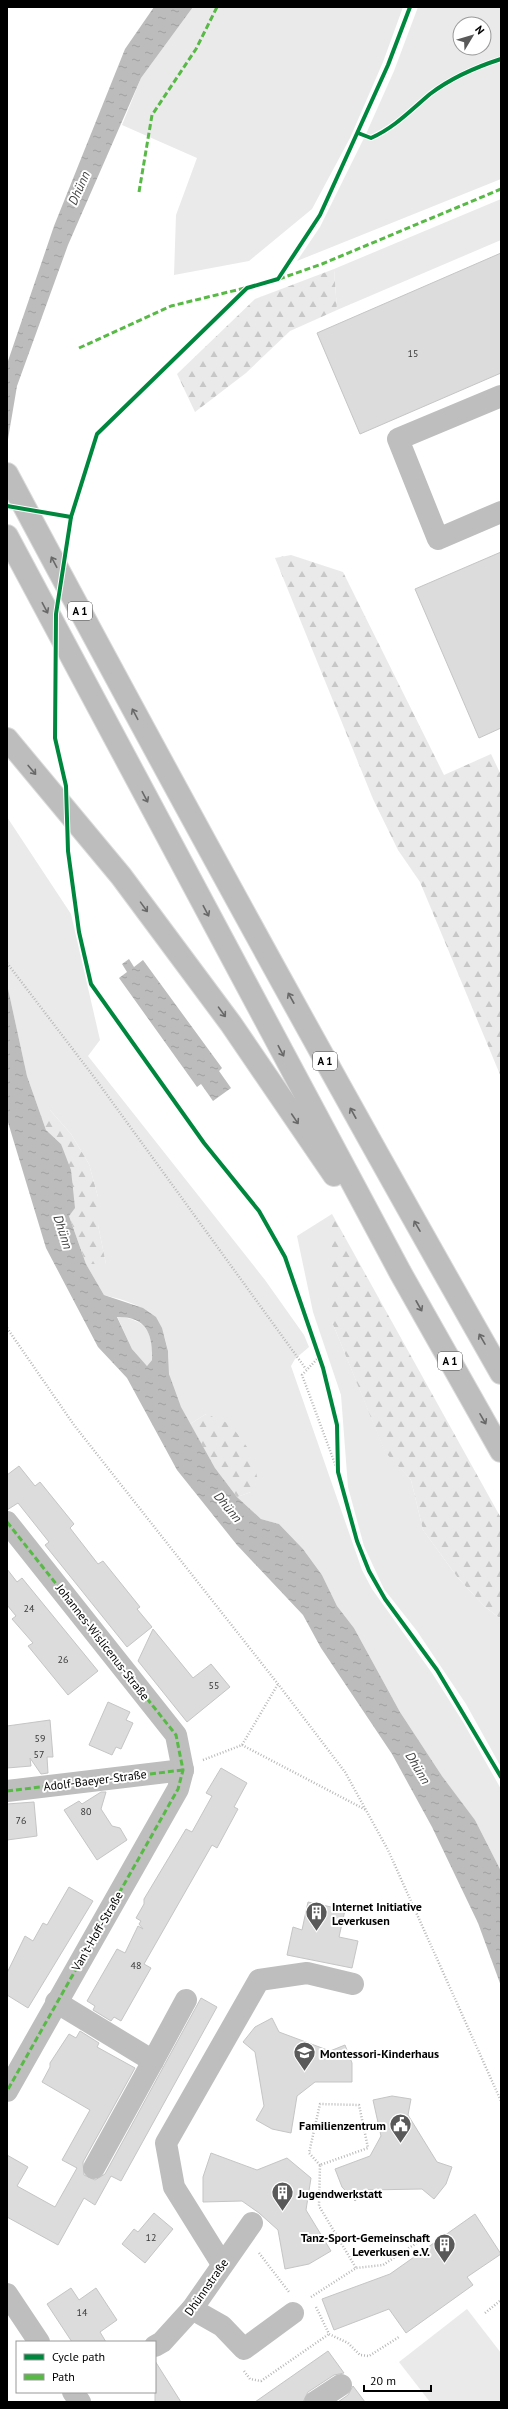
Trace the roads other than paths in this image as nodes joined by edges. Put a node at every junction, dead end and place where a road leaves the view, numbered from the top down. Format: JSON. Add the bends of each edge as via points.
{"nodes":[{"id":1,"x":501,"y":396,"type":"edge"},
{"id":2,"x":7,"y":474,"type":"edge"},
{"id":3,"x":501,"y":512,"type":"edge"},
{"id":4,"x":7,"y":536,"type":"edge"},
{"id":5,"x":7,"y":739,"type":"edge"},
{"id":6,"x":400,"y":1272,"type":"junction"},
{"id":7,"x":501,"y":1373,"type":"edge"},
{"id":8,"x":501,"y":1450,"type":"edge"},
{"id":9,"x":7,"y":1522,"type":"edge"},
{"id":10,"x":183,"y":1770,"type":"junction"},
{"id":11,"x":7,"y":1790,"type":"edge"},
{"id":12,"x":353,"y":1984,"type":"dead end"},
{"id":13,"x":186,"y":2000,"type":"dead end"},
{"id":14,"x":56,"y":2002,"type":"junction"},
{"id":15,"x":153,"y":2061,"type":"junction"},
{"id":16,"x":7,"y":2091,"type":"edge"},
{"id":17,"x":94,"y":2168,"type":"dead end"},
{"id":18,"x":252,"y":2223,"type":"dead end"},
{"id":19,"x":222,"y":2264,"type":"junction"},
{"id":20,"x":7,"y":2294,"type":"edge"},
{"id":21,"x":192,"y":2309,"type":"junction"},
{"id":22,"x":292,"y":2313,"type":"dead end"},
{"id":23,"x":39,"y":2341,"type":"edge"},
{"id":24,"x":156,"y":2345,"type":"edge"},
{"id":25,"x":340,"y":2385,"type":"dead end"},
{"id":26,"x":316,"y":2402,"type":"edge"}],
"edges":[{"from":1,"to":3,"type":"street","via":[[398,439],[438,539]]},
{"from":7,"to":2,"type":"highway","number":"A 1","one_way":true,"via":[[362,1128],[153,748]]},
{"from":4,"to":6,"type":"highway","number":"A 1","one_way":true},
{"from":5,"to":6,"type":"highway","one_way":true,"via":[[121,876],[231,1024]]},
{"from":6,"to":8,"type":"highway","number":"A 1","one_way":true},
{"from":9,"to":10,"type":"street","name":"Johannes-Wislicenus-Straße","via":[[176,1735]]},
{"from":10,"to":11,"type":"street","name":"Adolf-Baeyer-Straße"},
{"from":10,"to":14,"type":"street","name":"Van't-Hoff-Straße","via":[[178,1789]]},
{"from":12,"to":19,"type":"street","via":[[307,1973],[259,1980],[166,2143],[174,2187]]},
{"from":13,"to":15,"type":"street"},
{"from":14,"to":15,"type":"street"},
{"from":14,"to":16,"type":"street","name":"Van't-Hoff-Straße"},
{"from":15,"to":17,"type":"street"},
{"from":18,"to":19,"type":"street","name":"Dhünnstraße"},
{"from":19,"to":21,"type":"street","name":"Dhünnstraße"},
{"from":20,"to":23,"type":"street"},
{"from":21,"to":22,"type":"street","via":[[222,2326],[244,2349]]},
{"from":21,"to":24,"type":"street","name":"Dhünnstraße"},
{"from":25,"to":26,"type":"street"}]}
